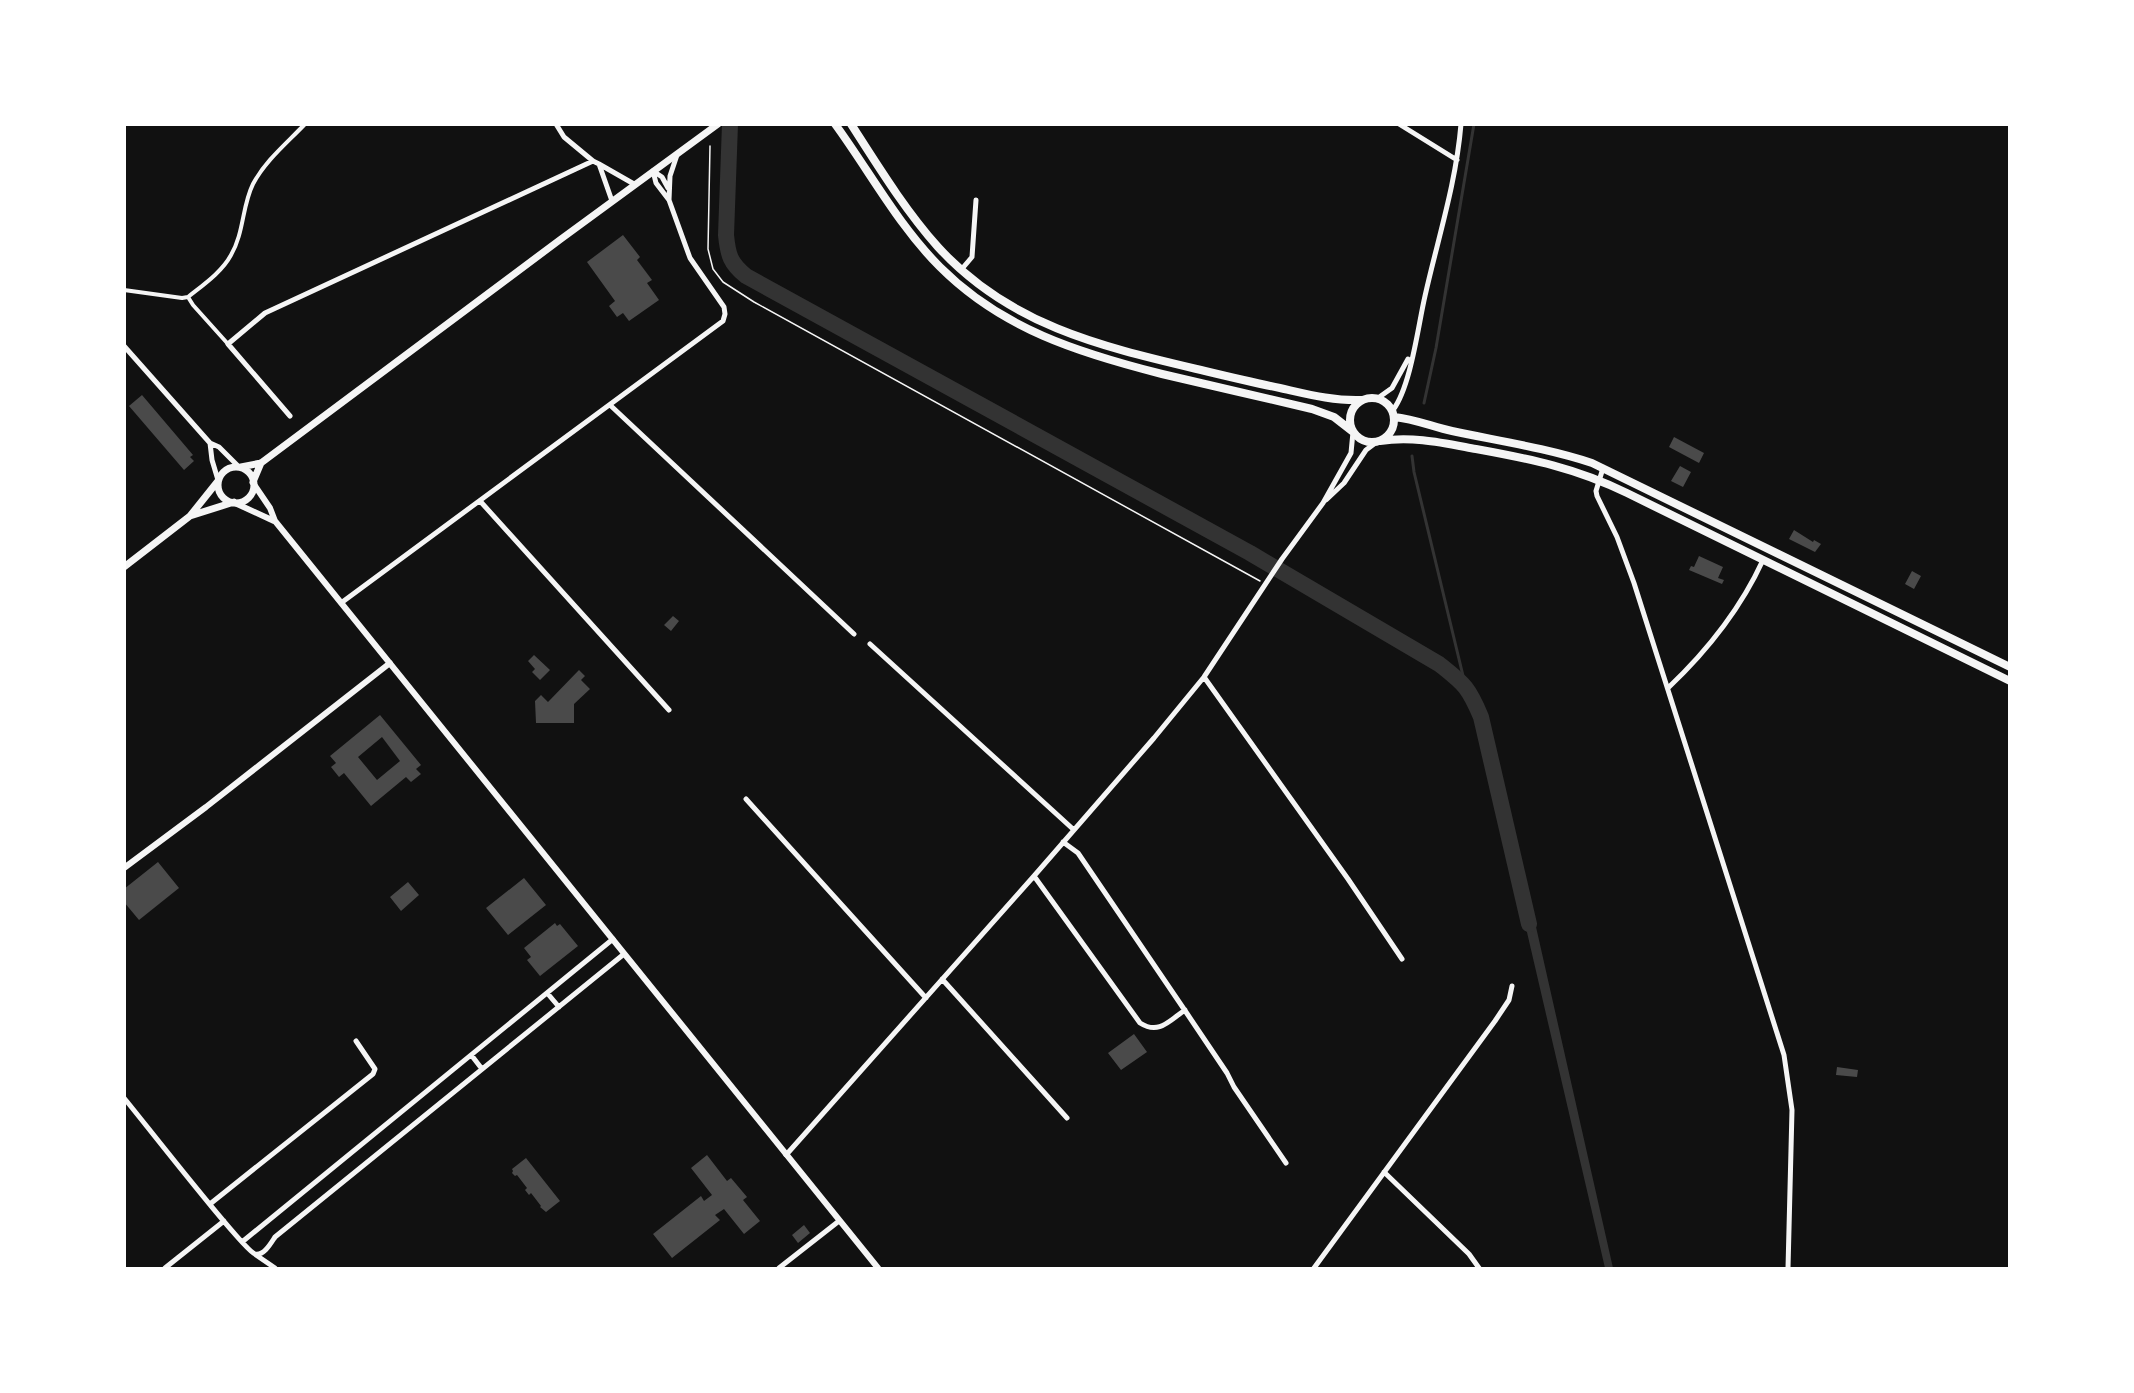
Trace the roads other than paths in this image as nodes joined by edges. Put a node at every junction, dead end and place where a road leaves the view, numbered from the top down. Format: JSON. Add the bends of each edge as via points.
{"nodes":[{"id":1,"x":305,"y":124,"type":"edge"},
{"id":2,"x":556,"y":124,"type":"edge"},
{"id":3,"x":835,"y":124,"type":"edge"},
{"id":4,"x":851,"y":124,"type":"edge"},
{"id":5,"x":1399,"y":124,"type":"edge"},
{"id":6,"x":1461,"y":124,"type":"edge"},
{"id":7,"x":716,"y":125,"type":"edge"},
{"id":8,"x":677,"y":153,"type":"junction"},
{"id":9,"x":1457,"y":160,"type":"junction"},
{"id":10,"x":596,"y":163,"type":"junction"},
{"id":11,"x":652,"y":171,"type":"junction"},
{"id":12,"x":634,"y":184,"type":"junction"},
{"id":13,"x":668,"y":188,"type":"junction"},
{"id":14,"x":669,"y":200,"type":"junction"},
{"id":15,"x":976,"y":200,"type":"dead end"},
{"id":16,"x":612,"y":201,"type":"junction"},
{"id":17,"x":961,"y":270,"type":"junction"},
{"id":18,"x":124,"y":290,"type":"edge"},
{"id":19,"x":188,"y":297,"type":"junction"},
{"id":20,"x":228,"y":344,"type":"junction"},
{"id":21,"x":124,"y":346,"type":"edge"},
{"id":22,"x":1413,"y":350,"type":"junction"},
{"id":23,"x":1378,"y":398,"type":"junction"},
{"id":24,"x":1361,"y":400,"type":"junction"},
{"id":25,"x":610,"y":405,"type":"junction"},
{"id":26,"x":1394,"y":414,"type":"junction"},
{"id":27,"x":290,"y":416,"type":"dead end"},
{"id":28,"x":1353,"y":431,"type":"junction"},
{"id":29,"x":1379,"y":441,"type":"junction"},
{"id":30,"x":210,"y":443,"type":"junction"},
{"id":31,"x":261,"y":463,"type":"junction"},
{"id":32,"x":240,"y":467,"type":"junction"},
{"id":33,"x":1603,"y":468,"type":"junction"},
{"id":34,"x":1599,"y":480,"type":"junction"},
{"id":35,"x":218,"y":481,"type":"junction"},
{"id":36,"x":253,"y":483,"type":"junction"},
{"id":37,"x":480,"y":501,"type":"junction"},
{"id":38,"x":234,"y":502,"type":"junction"},
{"id":39,"x":1323,"y":503,"type":"junction"},
{"id":40,"x":190,"y":516,"type":"junction"},
{"id":41,"x":275,"y":521,"type":"junction"},
{"id":42,"x":1763,"y":560,"type":"junction"},
{"id":43,"x":124,"y":567,"type":"edge"},
{"id":44,"x":341,"y":603,"type":"junction"},
{"id":45,"x":854,"y":634,"type":"dead end"},
{"id":46,"x":870,"y":644,"type":"dead end"},
{"id":47,"x":390,"y":663,"type":"junction"},
{"id":48,"x":2010,"y":667,"type":"edge"},
{"id":49,"x":1204,"y":677,"type":"junction"},
{"id":50,"x":2010,"y":681,"type":"edge"},
{"id":51,"x":1668,"y":688,"type":"junction"},
{"id":52,"x":669,"y":710,"type":"dead end"},
{"id":53,"x":747,"y":799,"type":"dead end"},
{"id":54,"x":1074,"y":830,"type":"junction"},
{"id":55,"x":1064,"y":842,"type":"junction"},
{"id":56,"x":124,"y":868,"type":"edge"},
{"id":57,"x":1034,"y":876,"type":"junction"},
{"id":58,"x":613,"y":939,"type":"junction"},
{"id":59,"x":624,"y":954,"type":"junction"},
{"id":60,"x":1402,"y":959,"type":"dead end"},
{"id":61,"x":942,"y":979,"type":"junction"},
{"id":62,"x":1512,"y":986,"type":"dead end"},
{"id":63,"x":548,"y":994,"type":"junction"},
{"id":64,"x":926,"y":998,"type":"junction"},
{"id":65,"x":559,"y":1007,"type":"junction"},
{"id":66,"x":1185,"y":1010,"type":"junction"},
{"id":67,"x":356,"y":1041,"type":"dead end"},
{"id":68,"x":472,"y":1056,"type":"junction"},
{"id":69,"x":482,"y":1069,"type":"junction"},
{"id":70,"x":124,"y":1098,"type":"edge"},
{"id":71,"x":1067,"y":1118,"type":"dead end"},
{"id":72,"x":786,"y":1155,"type":"junction"},
{"id":73,"x":1286,"y":1163,"type":"dead end"},
{"id":74,"x":1384,"y":1173,"type":"junction"},
{"id":75,"x":210,"y":1204,"type":"junction"},
{"id":76,"x":224,"y":1221,"type":"junction"},
{"id":77,"x":839,"y":1221,"type":"junction"},
{"id":78,"x":242,"y":1242,"type":"junction"},
{"id":79,"x":255,"y":1254,"type":"junction"},
{"id":80,"x":165,"y":1269,"type":"edge"},
{"id":81,"x":275,"y":1269,"type":"edge"},
{"id":82,"x":779,"y":1269,"type":"edge"},
{"id":83,"x":878,"y":1269,"type":"edge"},
{"id":84,"x":1314,"y":1269,"type":"edge"},
{"id":85,"x":1479,"y":1269,"type":"edge"},
{"id":86,"x":1788,"y":1269,"type":"edge"}],
"edges":[{"from":1,"to":19,"type":"street","via":[[256,178],[231,256]]},
{"from":2,"to":10,"type":"street","via":[[569,141]]},
{"from":3,"to":28,"type":"main road","via":[[924,250],[961,286],[1002,316],[1034,334],[1085,353],[1312,409],[1334,417]]},
{"from":4,"to":17,"type":"main road","via":[[918,222]]},
{"from":5,"to":9,"type":"street"},
{"from":6,"to":9,"type":"street"},
{"from":7,"to":8,"type":"main road"},
{"from":8,"to":11,"type":"main road"},
{"from":8,"to":13,"type":"street"},
{"from":9,"to":22,"type":"street"},
{"from":10,"to":12,"type":"street"},
{"from":10,"to":16,"type":"street"},
{"from":10,"to":20,"type":"street","via":[[264,313]]},
{"from":11,"to":12,"type":"main road"},
{"from":11,"to":13,"type":"street","via":[[662,177]]},
{"from":11,"to":14,"type":"street"},
{"from":12,"to":16,"type":"main road"},
{"from":13,"to":14,"type":"street"},
{"from":14,"to":25,"type":"street","via":[[690,258],[724,307],[725,316],[721,323]]},
{"from":15,"to":17,"type":"street","via":[[972,257]]},
{"from":16,"to":31,"type":"main road"},
{"from":17,"to":24,"type":"main road","via":[[1023,314],[1085,340],[1320,397]]},
{"from":18,"to":19,"type":"street"},
{"from":19,"to":20,"type":"street"},
{"from":20,"to":27,"type":"street"},
{"from":21,"to":30,"type":"street"},
{"from":22,"to":23,"type":"street","via":[[1392,388]]},
{"from":22,"to":26,"type":"street"},
{"from":23,"to":24,"type":"main road"},
{"from":23,"to":26,"type":"main road"},
{"from":24,"to":28,"type":"main road","via":[[1350,416]]},
{"from":25,"to":37,"type":"street"},
{"from":25,"to":45,"type":"street"},
{"from":26,"to":29,"type":"main road","via":[[1393,429]]},
{"from":26,"to":33,"type":"main road","via":[[1444,429],[1557,452]]},
{"from":28,"to":29,"type":"main road","via":[[1364,441]]},
{"from":28,"to":39,"type":"street","via":[[1351,453]]},
{"from":29,"to":34,"type":"main road","via":[[1436,441],[1545,463]]},
{"from":29,"to":39,"type":"street","via":[[1366,450],[1344,483]]},
{"from":30,"to":32,"type":"street"},
{"from":30,"to":35,"type":"street"},
{"from":31,"to":32,"type":"main road"},
{"from":31,"to":36,"type":"main road"},
{"from":32,"to":35,"type":"main road","via":[[224,470]]},
{"from":32,"to":36,"type":"main road","via":[[248,471]]},
{"from":33,"to":34,"type":"street"},
{"from":33,"to":48,"type":"main road"},
{"from":34,"to":42,"type":"main road"},
{"from":34,"to":51,"type":"street","via":[[1597,496],[1622,549]]},
{"from":35,"to":38,"type":"main road","via":[[220,494]]},
{"from":35,"to":40,"type":"main road"},
{"from":36,"to":38,"type":"main road","via":[[250,495]]},
{"from":36,"to":41,"type":"street"},
{"from":37,"to":44,"type":"street"},
{"from":37,"to":52,"type":"street"},
{"from":38,"to":40,"type":"main road"},
{"from":38,"to":41,"type":"street"},
{"from":39,"to":49,"type":"street"},
{"from":40,"to":43,"type":"main road"},
{"from":41,"to":44,"type":"street"},
{"from":42,"to":50,"type":"main road"},
{"from":42,"to":51,"type":"street","via":[[1716,636]]},
{"from":44,"to":47,"type":"street"},
{"from":46,"to":54,"type":"street"},
{"from":47,"to":56,"type":"street"},
{"from":47,"to":58,"type":"street"},
{"from":49,"to":54,"type":"street"},
{"from":49,"to":60,"type":"street"},
{"from":51,"to":86,"type":"street","via":[[1785,1064],[1793,1126]]},
{"from":53,"to":64,"type":"street"},
{"from":54,"to":55,"type":"street"},
{"from":55,"to":57,"type":"street"},
{"from":55,"to":66,"type":"street","via":[[1078,853]]},
{"from":57,"to":61,"type":"street"},
{"from":57,"to":66,"type":"street","via":[[1140,1023],[1158,1028]]},
{"from":58,"to":59,"type":"street"},
{"from":58,"to":63,"type":"street"},
{"from":59,"to":65,"type":"street"},
{"from":59,"to":72,"type":"street"},
{"from":61,"to":64,"type":"street"},
{"from":61,"to":71,"type":"street"},
{"from":62,"to":74,"type":"street","via":[[1509,1000],[1495,1021]]},
{"from":63,"to":65,"type":"street"},
{"from":63,"to":68,"type":"street"},
{"from":64,"to":72,"type":"street"},
{"from":65,"to":69,"type":"street"},
{"from":66,"to":73,"type":"street"},
{"from":67,"to":75,"type":"street","via":[[373,1064],[373,1074]]},
{"from":68,"to":69,"type":"street"},
{"from":68,"to":78,"type":"street"},
{"from":69,"to":79,"type":"street","via":[[275,1237],[263,1252]]},
{"from":70,"to":75,"type":"street"},
{"from":72,"to":77,"type":"street"},
{"from":74,"to":84,"type":"street"},
{"from":74,"to":85,"type":"street","via":[[1469,1254]]},
{"from":75,"to":76,"type":"street"},
{"from":76,"to":78,"type":"street"},
{"from":76,"to":80,"type":"street"},
{"from":77,"to":82,"type":"street"},
{"from":77,"to":83,"type":"street"},
{"from":78,"to":79,"type":"street"},
{"from":79,"to":81,"type":"street"}]}
